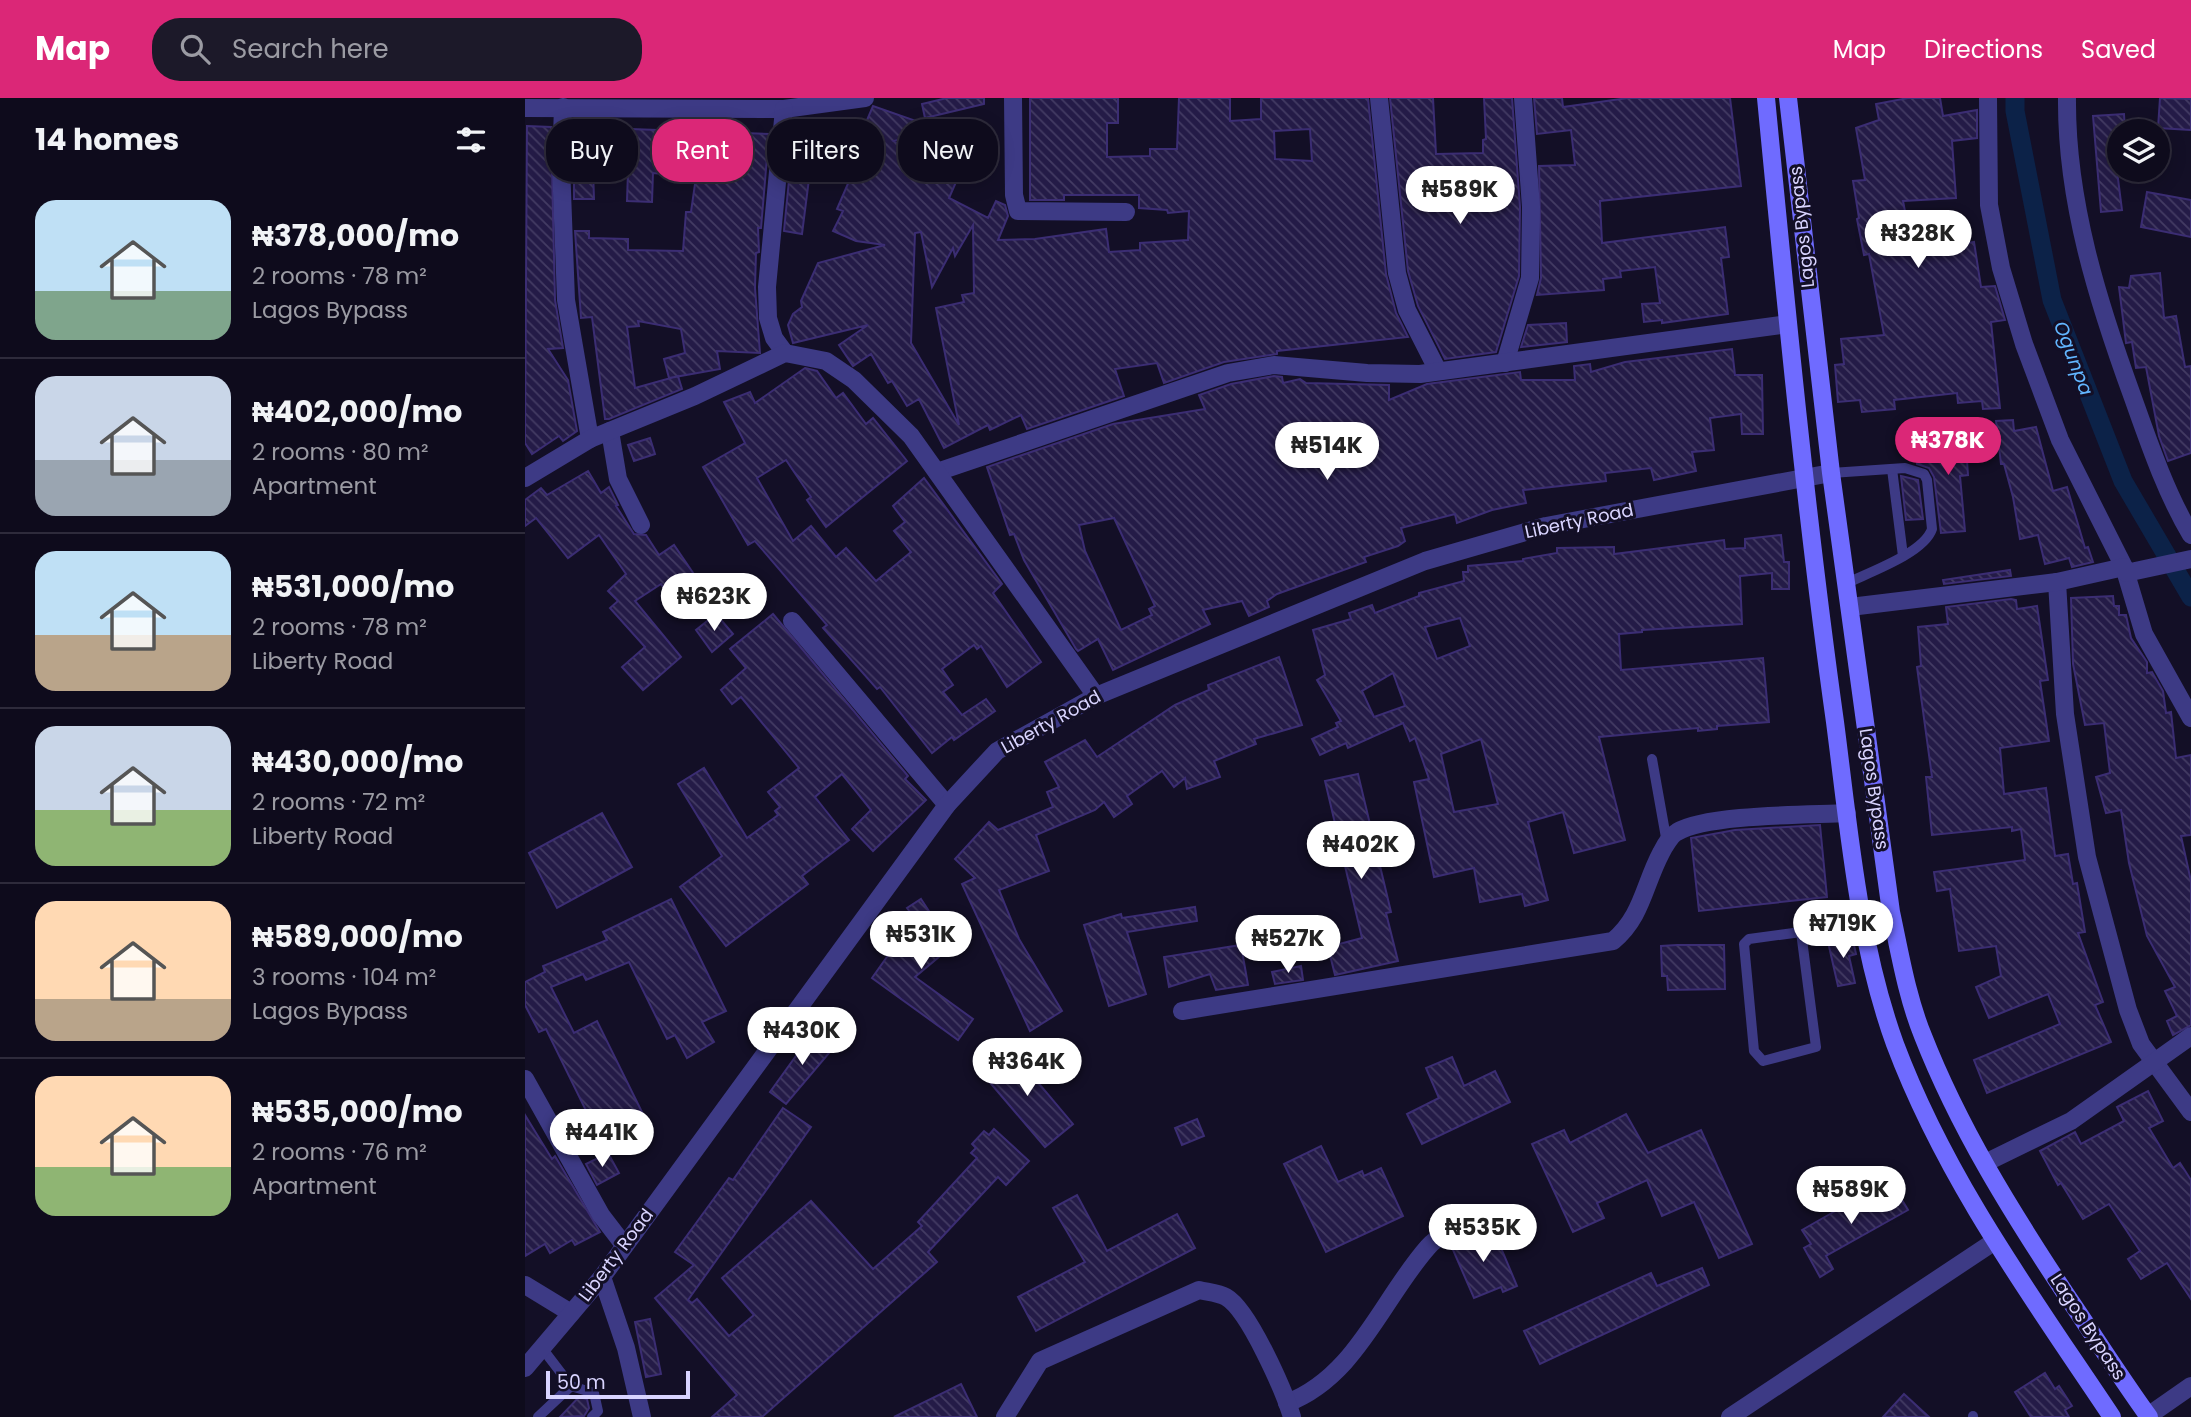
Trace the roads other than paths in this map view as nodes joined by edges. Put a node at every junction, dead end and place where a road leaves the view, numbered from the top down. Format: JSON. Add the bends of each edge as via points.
{"nodes":[{"id":1,"x":866,"y":98,"type":"edge"},
{"id":2,"x":1013,"y":98,"type":"edge"},
{"id":3,"x":1379,"y":98,"type":"edge"},
{"id":4,"x":1523,"y":98,"type":"edge"},
{"id":5,"x":1766,"y":98,"type":"edge"},
{"id":6,"x":1788,"y":98,"type":"edge"},
{"id":7,"x":1987,"y":98,"type":"edge"},
{"id":8,"x":2067,"y":98,"type":"edge"},
{"id":9,"x":609,"y":102,"type":"edge"},
{"id":10,"x":563,"y":107,"type":"junction"},
{"id":11,"x":525,"y":108,"type":"edge"},
{"id":12,"x":784,"y":109,"type":"junction"},
{"id":13,"x":1126,"y":212,"type":"dead end"},
{"id":14,"x":1788,"y":324,"type":"junction"},
{"id":15,"x":785,"y":353,"type":"junction"},
{"id":16,"x":1504,"y":363,"type":"junction"},
{"id":17,"x":1438,"y":371,"type":"junction"},
{"id":18,"x":610,"y":431,"type":"junction"},
{"id":19,"x":590,"y":439,"type":"junction"},
{"id":20,"x":1892,"y":469,"type":"junction"},
{"id":21,"x":937,"y":472,"type":"junction"},
{"id":22,"x":1831,"y":473,"type":"junction"},
{"id":23,"x":1804,"y":476,"type":"junction"},
{"id":24,"x":525,"y":478,"type":"edge"},
{"id":25,"x":641,"y":525,"type":"dead end"},
{"id":26,"x":2191,"y":535,"type":"edge"},
{"id":27,"x":1903,"y":556,"type":"junction"},
{"id":28,"x":2191,"y":559,"type":"edge"},
{"id":29,"x":2125,"y":570,"type":"junction"},
{"id":30,"x":2057,"y":582,"type":"junction"},
{"id":31,"x":1847,"y":583,"type":"junction"},
{"id":32,"x":1850,"y":607,"type":"junction"},
{"id":33,"x":792,"y":621,"type":"dead end"},
{"id":34,"x":1096,"y":696,"type":"junction"},
{"id":35,"x":2191,"y":718,"type":"edge"},
{"id":36,"x":1652,"y":759,"type":"dead end"},
{"id":37,"x":947,"y":805,"type":"junction"},
{"id":38,"x":1847,"y":813,"type":"junction"},
{"id":39,"x":1667,"y":845,"type":"junction"},
{"id":40,"x":1862,"y":918,"type":"junction"},
{"id":41,"x":1801,"y":932,"type":"junction"},
{"id":42,"x":1182,"y":1011,"type":"dead end"},
{"id":43,"x":2191,"y":1035,"type":"edge"},
{"id":44,"x":2155,"y":1063,"type":"junction"},
{"id":45,"x":525,"y":1079,"type":"edge"},
{"id":46,"x":2191,"y":1112,"type":"edge"},
{"id":47,"x":1985,"y":1163,"type":"junction"},
{"id":48,"x":1463,"y":1222,"type":"dead end"},
{"id":49,"x":1995,"y":1241,"type":"junction"},
{"id":50,"x":624,"y":1245,"type":"junction"},
{"id":51,"x":601,"y":1277,"type":"junction"},
{"id":52,"x":525,"y":1285,"type":"edge"},
{"id":53,"x":571,"y":1313,"type":"junction"},
{"id":54,"x":542,"y":1348,"type":"junction"},
{"id":55,"x":525,"y":1368,"type":"edge"},
{"id":56,"x":571,"y":1386,"type":"junction"},
{"id":57,"x":2191,"y":1386,"type":"edge"},
{"id":58,"x":1289,"y":1410,"type":"edge"},
{"id":59,"x":538,"y":1417,"type":"edge"},
{"id":60,"x":591,"y":1417,"type":"edge"},
{"id":61,"x":642,"y":1417,"type":"edge"},
{"id":62,"x":1005,"y":1417,"type":"edge"},
{"id":63,"x":1730,"y":1417,"type":"edge"},
{"id":64,"x":2112,"y":1417,"type":"edge"},
{"id":65,"x":2148,"y":1417,"type":"edge"}],
"edges":[{"from":1,"to":12,"type":"street"},
{"from":2,"to":13,"type":"street","via":[[1018,211]]},
{"from":3,"to":17,"type":"street","via":[[1397,273],[1407,310]]},
{"from":4,"to":16,"type":"street","via":[[1531,278]]},
{"from":5,"to":14,"type":"main road","name":"Lagos Bypass"},
{"from":6,"to":22,"type":"main road","name":"Lagos Bypass"},
{"from":7,"to":29,"type":"street","via":[[1989,205],[2001,268],[2060,440]]},
{"from":8,"to":26,"type":"street","via":[[2078,214],[2110,335],[2146,436]]},
{"from":9,"to":10,"type":"street"},
{"from":9,"to":12,"type":"street"},
{"from":10,"to":11,"type":"street"},
{"from":10,"to":19,"type":"street","via":[[566,300]]},
{"from":12,"to":15,"type":"street","via":[[767,287],[768,318]]},
{"from":14,"to":16,"type":"street"},
{"from":14,"to":23,"type":"main road","name":"Lagos Bypass"},
{"from":15,"to":18,"type":"street"},
{"from":15,"to":21,"type":"street","via":[[826,361],[854,380],[911,436]]},
{"from":16,"to":17,"type":"street"},
{"from":17,"to":21,"type":"street","via":[[1367,373],[1274,365],[1228,373]]},
{"from":18,"to":19,"type":"street"},
{"from":18,"to":25,"type":"street","via":[[618,479]]},
{"from":19,"to":24,"type":"street"},
{"from":20,"to":22,"type":"lane"},
{"from":20,"to":27,"type":"lane"},
{"from":20,"to":27,"type":"lane","via":[[1917,470],[1927,481],[1932,529],[1921,545]]},
{"from":21,"to":34,"type":"street"},
{"from":22,"to":23,"type":"street","name":"Liberty Road"},
{"from":22,"to":31,"type":"main road","name":"Lagos Bypass"},
{"from":23,"to":34,"type":"street","name":"Liberty Road","via":[[1546,526],[1478,544],[1378,579]]},
{"from":23,"to":38,"type":"main road","name":"Lagos Bypass"},
{"from":27,"to":31,"type":"lane"},
{"from":28,"to":29,"type":"street"},
{"from":29,"to":30,"type":"street"},
{"from":29,"to":35,"type":"street","via":[[2144,634]]},
{"from":30,"to":32,"type":"street"},
{"from":30,"to":44,"type":"street","via":[[2065,714],[2087,857],[2128,1010],[2141,1044]]},
{"from":31,"to":32,"type":"main road","name":"Lagos Bypass"},
{"from":32,"to":47,"type":"main road","name":"Lagos Bypass","via":[[1903,974],[1921,1034]]},
{"from":33,"to":37,"type":"street"},
{"from":34,"to":37,"type":"street","name":"Liberty Road","via":[[997,751]]},
{"from":36,"to":39,"type":"lane"},
{"from":37,"to":50,"type":"street","name":"Liberty Road"},
{"from":38,"to":39,"type":"street","via":[[1714,822],[1676,832]]},
{"from":38,"to":40,"type":"main road","name":"Lagos Bypass"},
{"from":39,"to":42,"type":"street","via":[[1641,907],[1628,929],[1613,941]]},
{"from":40,"to":41,"type":"lane"},
{"from":40,"to":49,"type":"main road","name":"Lagos Bypass","via":[[1895,1043],[1959,1180]]},
{"from":41,"to":41,"type":"lane","via":[[1749,939],[1744,944],[1754,1051],[1763,1060],[1816,1047]]},
{"from":43,"to":44,"type":"street"},
{"from":44,"to":46,"type":"street"},
{"from":44,"to":47,"type":"street","via":[[2071,1121]]},
{"from":45,"to":50,"type":"street","via":[[601,1215]]},
{"from":47,"to":65,"type":"main road","name":"Lagos Bypass","via":[[2017,1220]]},
{"from":48,"to":58,"type":"street","via":[[1428,1247],[1343,1366]]},
{"from":49,"to":63,"type":"street"},
{"from":49,"to":64,"type":"main road","name":"Lagos Bypass"},
{"from":50,"to":51,"type":"street","name":"Liberty Road"},
{"from":51,"to":53,"type":"street","name":"Liberty Road"},
{"from":51,"to":61,"type":"street","via":[[626,1348]]},
{"from":52,"to":53,"type":"street"},
{"from":53,"to":54,"type":"street","name":"Liberty Road"},
{"from":54,"to":55,"type":"street","name":"Liberty Road"},
{"from":54,"to":56,"type":"lane"},
{"from":56,"to":59,"type":"lane"},
{"from":56,"to":60,"type":"lane","via":[[594,1393],[598,1411]]},
{"from":57,"to":65,"type":"street"},
{"from":58,"to":62,"type":"street","via":[[1280,1383],[1243,1314],[1227,1297],[1199,1290],[1040,1361]]}]}
